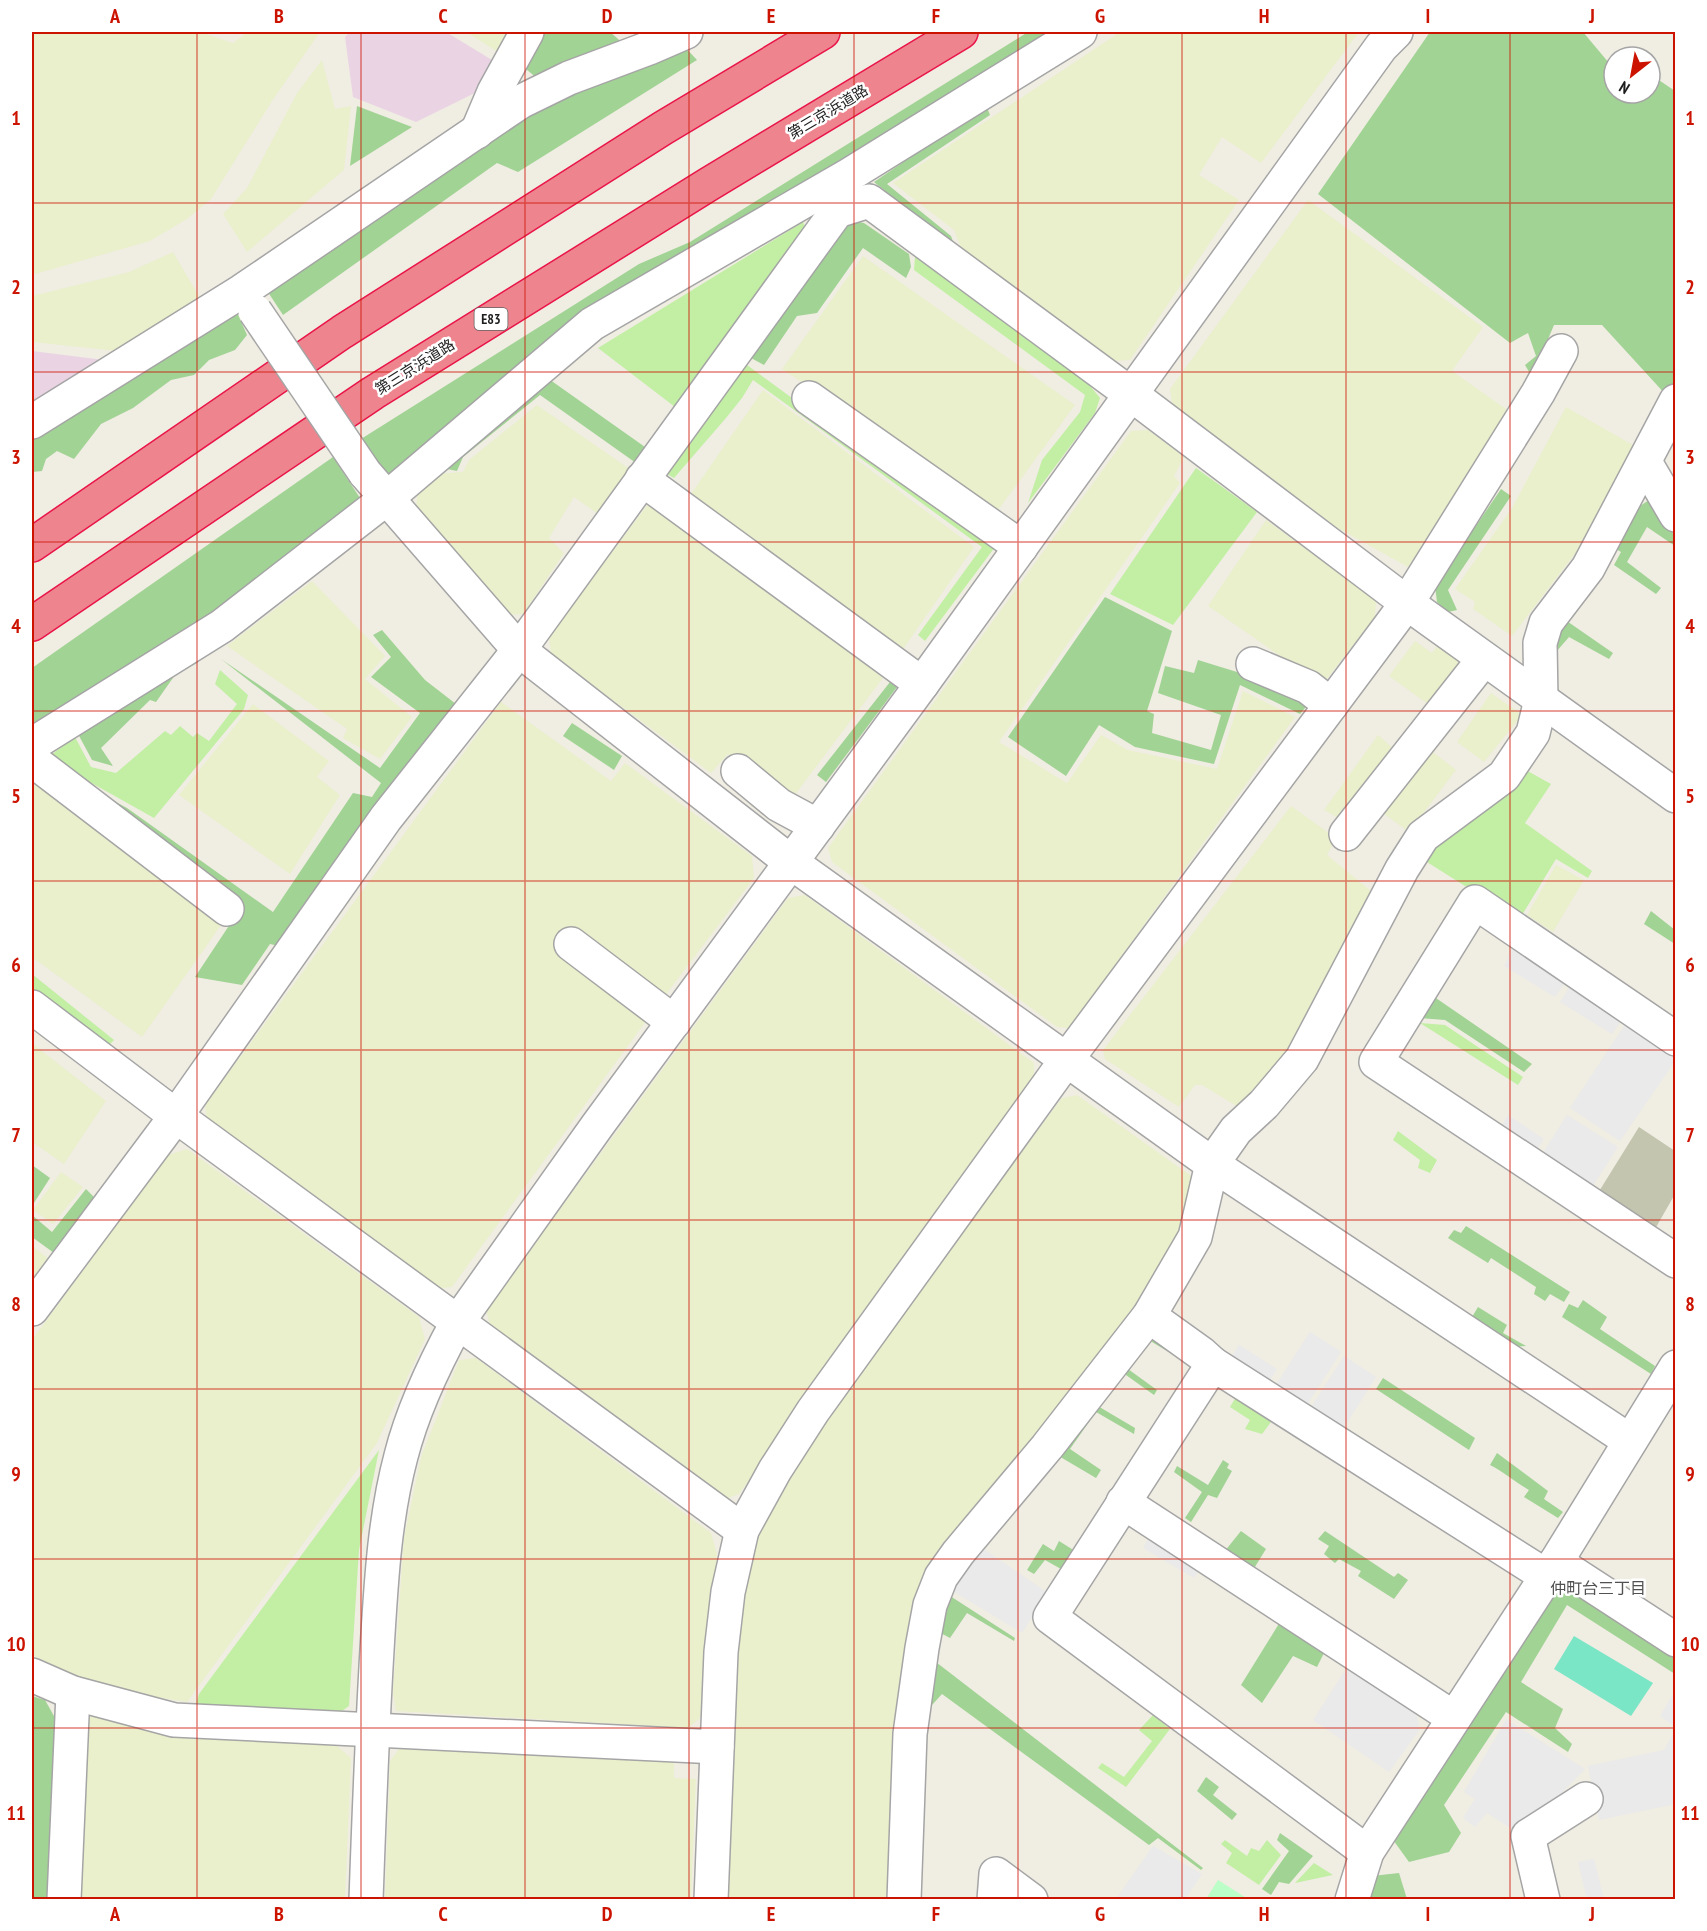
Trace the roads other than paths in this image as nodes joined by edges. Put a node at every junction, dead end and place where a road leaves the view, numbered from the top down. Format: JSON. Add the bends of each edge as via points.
{"nodes":[{"id":1,"x":527,"y":32,"type":"edge"},
{"id":2,"x":686,"y":32,"type":"edge"},
{"id":3,"x":823,"y":32,"type":"edge"},
{"id":4,"x":961,"y":32,"type":"edge"},
{"id":5,"x":1080,"y":32,"type":"edge"},
{"id":6,"x":1396,"y":32,"type":"edge"},
{"id":7,"x":476,"y":133,"type":"junction"},
{"id":8,"x":248,"y":301,"type":"junction"},
{"id":9,"x":1561,"y":351,"type":"dead end"},
{"id":10,"x":1132,"y":394,"type":"junction"},
{"id":11,"x":809,"y":398,"type":"dead end"},
{"id":12,"x":1676,"y":401,"type":"edge"},
{"id":13,"x":32,"y":422,"type":"edge"},
{"id":14,"x":1645,"y":462,"type":"junction"},
{"id":15,"x":642,"y":479,"type":"junction"},
{"id":16,"x":387,"y":498,"type":"junction"},
{"id":17,"x":1676,"y":515,"type":"edge"},
{"id":18,"x":32,"y":545,"type":"edge"},
{"id":19,"x":1021,"y":548,"type":"junction"},
{"id":20,"x":1407,"y":603,"type":"junction"},
{"id":21,"x":32,"y":624,"type":"edge"},
{"id":22,"x":519,"y":650,"type":"junction"},
{"id":23,"x":1484,"y":659,"type":"junction"},
{"id":24,"x":1253,"y":664,"type":"dead end"},
{"id":25,"x":922,"y":684,"type":"junction"},
{"id":26,"x":1541,"y":700,"type":"junction"},
{"id":27,"x":1331,"y":705,"type":"junction"},
{"id":28,"x":32,"y":743,"type":"edge"},
{"id":29,"x":32,"y":760,"type":"edge"},
{"id":30,"x":738,"y":771,"type":"dead end"},
{"id":31,"x":1676,"y":796,"type":"edge"},
{"id":32,"x":818,"y":826,"type":"junction"},
{"id":33,"x":1346,"y":834,"type":"dead end"},
{"id":34,"x":792,"y":863,"type":"junction"},
{"id":35,"x":227,"y":909,"type":"dead end"},
{"id":36,"x":571,"y":944,"type":"dead end"},
{"id":37,"x":32,"y":1007,"type":"edge"},
{"id":38,"x":674,"y":1022,"type":"junction"},
{"id":39,"x":1676,"y":1039,"type":"edge"},
{"id":40,"x":1067,"y":1059,"type":"junction"},
{"id":41,"x":176,"y":1116,"type":"junction"},
{"id":42,"x":1212,"y":1164,"type":"junction"},
{"id":43,"x":1676,"y":1261,"type":"edge"},
{"id":44,"x":32,"y":1309,"type":"edge"},
{"id":45,"x":1149,"y":1316,"type":"junction"},
{"id":46,"x":457,"y":1323,"type":"junction"},
{"id":47,"x":1213,"y":1364,"type":"junction"},
{"id":48,"x":1676,"y":1367,"type":"edge"},
{"id":49,"x":1630,"y":1441,"type":"junction"},
{"id":50,"x":1123,"y":1502,"type":"junction"},
{"id":51,"x":742,"y":1530,"type":"junction"},
{"id":52,"x":1551,"y":1569,"type":"junction"},
{"id":53,"x":1676,"y":1640,"type":"edge"},
{"id":54,"x":32,"y":1674,"type":"edge"},
{"id":55,"x":73,"y":1694,"type":"junction"},
{"id":56,"x":1454,"y":1718,"type":"junction"},
{"id":57,"x":372,"y":1731,"type":"junction"},
{"id":58,"x":717,"y":1747,"type":"junction"},
{"id":59,"x":1586,"y":1799,"type":"dead end"},
{"id":60,"x":1367,"y":1852,"type":"junction"},
{"id":61,"x":64,"y":1899,"type":"edge"},
{"id":62,"x":366,"y":1899,"type":"edge"},
{"id":63,"x":711,"y":1899,"type":"edge"},
{"id":64,"x":904,"y":1899,"type":"edge"},
{"id":65,"x":994,"y":1899,"type":"edge"},
{"id":66,"x":1031,"y":1899,"type":"edge"},
{"id":67,"x":1352,"y":1899,"type":"edge"},
{"id":68,"x":1543,"y":1899,"type":"edge"}],
"edges":[{"from":1,"to":7,"type":"street"},
{"from":2,"to":7,"type":"street","via":[[569,78],[520,102]]},
{"from":3,"to":18,"type":"highway","via":[[663,128],[342,332]]},
{"from":4,"to":21,"type":"highway","name":"第三京浜道路","number":"E83","via":[[373,393]]},
{"from":5,"to":16,"type":"street","via":[[849,175],[592,324]]},
{"from":6,"to":10,"type":"street","via":[[1381,47]]},
{"from":7,"to":8,"type":"street"},
{"from":8,"to":13,"type":"street"},
{"from":8,"to":16,"type":"street","bridge":true,"via":[[365,473]]},
{"from":9,"to":20,"type":"street"},
{"from":10,"to":15,"type":"street","via":[[868,201],[837,211]]},
{"from":10,"to":19,"type":"street"},
{"from":10,"to":20,"type":"street"},
{"from":11,"to":19,"type":"street"},
{"from":12,"to":14,"type":"street"},
{"from":14,"to":17,"type":"street"},
{"from":14,"to":26,"type":"street","via":[[1588,568],[1546,623],[1540,643]]},
{"from":15,"to":22,"type":"street"},
{"from":15,"to":25,"type":"street"},
{"from":16,"to":22,"type":"street"},
{"from":16,"to":28,"type":"street","via":[[222,626]]},
{"from":19,"to":25,"type":"street"},
{"from":20,"to":23,"type":"street"},
{"from":20,"to":27,"type":"street"},
{"from":22,"to":34,"type":"street"},
{"from":22,"to":41,"type":"street","via":[[386,818]]},
{"from":23,"to":26,"type":"street"},
{"from":23,"to":33,"type":"street"},
{"from":24,"to":27,"type":"street","via":[[1308,687]]},
{"from":25,"to":32,"type":"street"},
{"from":26,"to":31,"type":"street"},
{"from":26,"to":42,"type":"street","via":[[1533,732],[1504,776],[1423,836],[1302,1059],[1236,1130]]},
{"from":27,"to":40,"type":"street"},
{"from":29,"to":35,"type":"street"},
{"from":30,"to":32,"type":"street","via":[[779,805]]},
{"from":32,"to":34,"type":"street"},
{"from":34,"to":38,"type":"street"},
{"from":34,"to":40,"type":"street"},
{"from":36,"to":38,"type":"street"},
{"from":37,"to":41,"type":"street"},
{"from":38,"to":46,"type":"street"},
{"from":39,"to":43,"type":"street","via":[[1475,902],[1376,1062]]},
{"from":40,"to":42,"type":"street"},
{"from":40,"to":51,"type":"street","via":[[813,1411]]},
{"from":41,"to":44,"type":"street"},
{"from":41,"to":46,"type":"street"},
{"from":42,"to":45,"type":"street","via":[[1195,1237]]},
{"from":42,"to":49,"type":"street"},
{"from":45,"to":47,"type":"street"},
{"from":45,"to":64,"type":"street","via":[[941,1578],[930,1605],[910,1734]]},
{"from":46,"to":51,"type":"street"},
{"from":46,"to":57,"type":"street","via":[[412,1421],[393,1490],[383,1560]]},
{"from":47,"to":50,"type":"street"},
{"from":47,"to":52,"type":"street"},
{"from":48,"to":49,"type":"street"},
{"from":49,"to":52,"type":"street"},
{"from":50,"to":56,"type":"street"},
{"from":50,"to":60,"type":"street","via":[[1050,1617]]},
{"from":51,"to":58,"type":"street","via":[[728,1592],[721,1652]]},
{"from":52,"to":53,"type":"street"},
{"from":52,"to":56,"type":"street"},
{"from":54,"to":55,"type":"street"},
{"from":55,"to":57,"type":"street","via":[[174,1720]]},
{"from":55,"to":61,"type":"street"},
{"from":56,"to":60,"type":"street"},
{"from":57,"to":58,"type":"street"},
{"from":57,"to":62,"type":"street"},
{"from":58,"to":63,"type":"street"},
{"from":59,"to":68,"type":"street","via":[[1528,1836]]},
{"from":60,"to":67,"type":"street"},
{"from":65,"to":66,"type":"street","via":[[996,1874]]}]}
